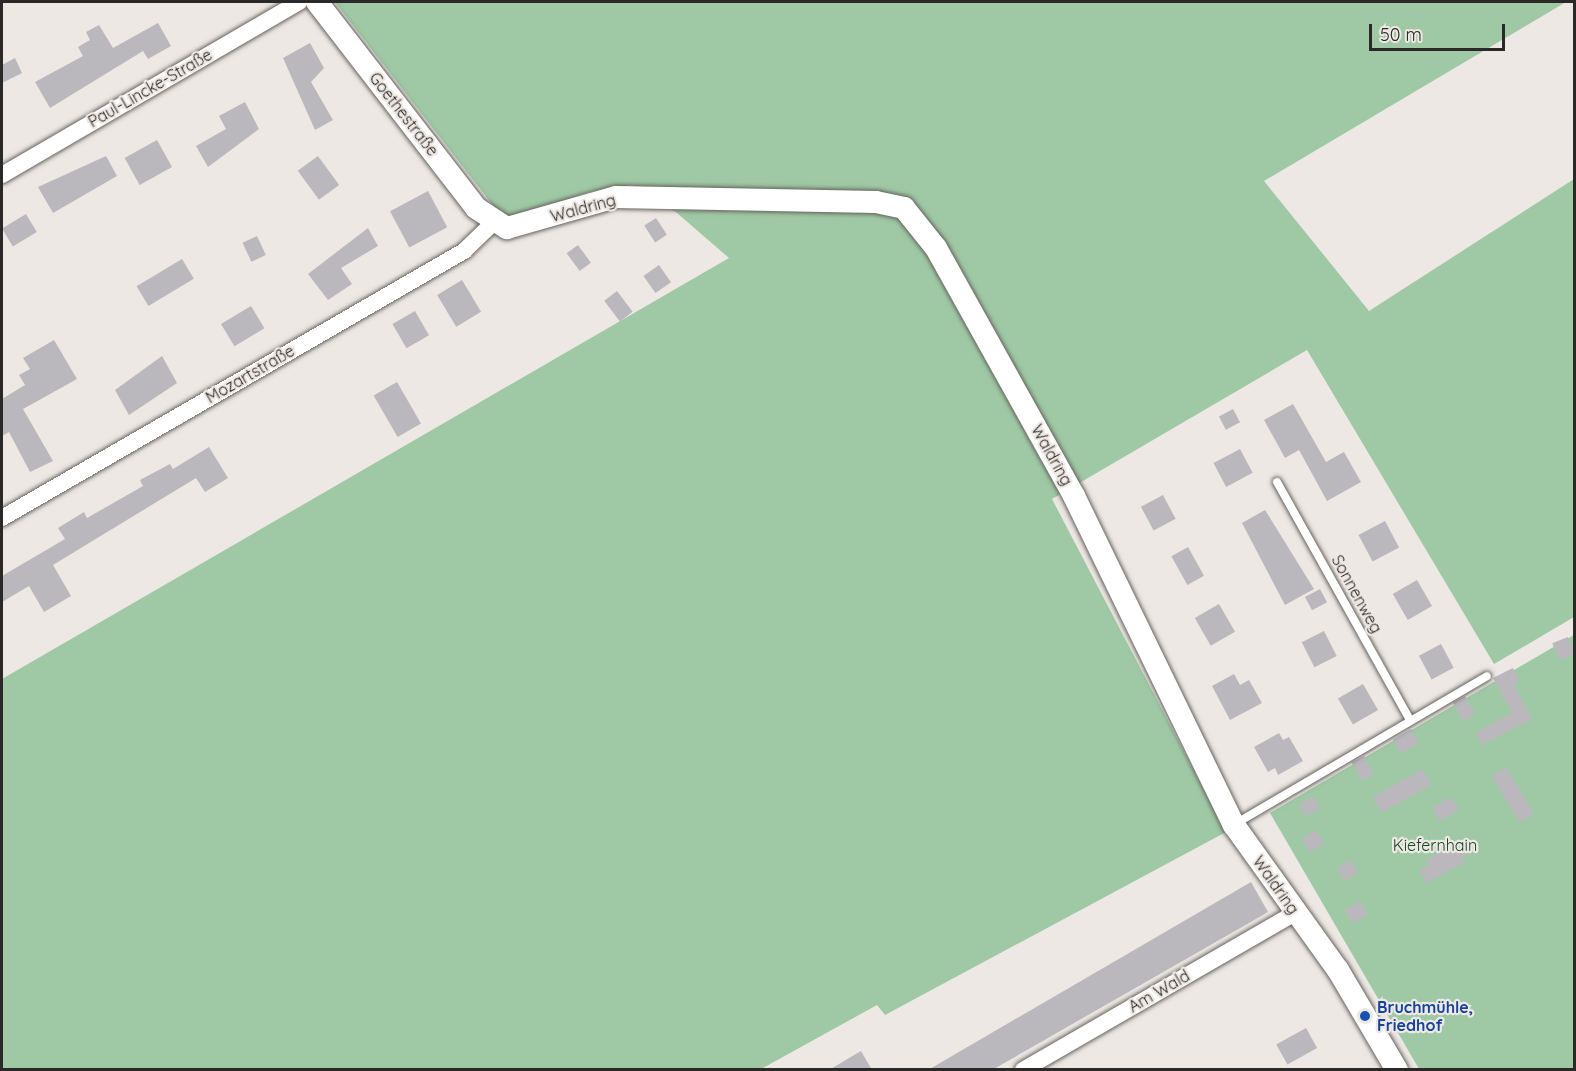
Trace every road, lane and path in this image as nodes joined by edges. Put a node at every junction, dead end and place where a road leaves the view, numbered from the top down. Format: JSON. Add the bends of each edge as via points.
{"nodes":[{"id":1,"x":299,"y":2,"type":"edge"},
{"id":2,"x":317,"y":2,"type":"edge"},
{"id":3,"x":2,"y":175,"type":"edge"},
{"id":4,"x":493,"y":223,"type":"junction"},
{"id":5,"x":1277,"y":483,"type":"dead end"},
{"id":6,"x":2,"y":518,"type":"edge"},
{"id":7,"x":1486,"y":676,"type":"dead end"},
{"id":8,"x":1410,"y":720,"type":"junction"},
{"id":9,"x":1234,"y":825,"type":"junction"},
{"id":10,"x":1295,"y":912,"type":"junction"},
{"id":11,"x":1023,"y":1070,"type":"edge"},
{"id":12,"x":1397,"y":1070,"type":"edge"}],
"edges":[{"from":1,"to":3,"type":"street","name":"Paul-Lincke-Straße"},
{"from":2,"to":4,"type":"street","name":"Goethestraße"},
{"from":4,"to":6,"type":"street","name":"Mozartstraße","via":[[464,251]]},
{"from":4,"to":9,"type":"street","name":"Waldring","via":[[520,226],[616,197],[876,202],[904,208],[936,248],[1074,496]]},
{"from":5,"to":8,"type":"lane","name":"Sonnenweg"},
{"from":7,"to":8,"type":"lane"},
{"from":8,"to":9,"type":"lane"},
{"from":9,"to":10,"type":"street","name":"Waldring"},
{"from":10,"to":11,"type":"street","name":"Am Wald"},
{"from":10,"to":12,"type":"street","name":"Waldring","via":[[1338,970]]}]}
